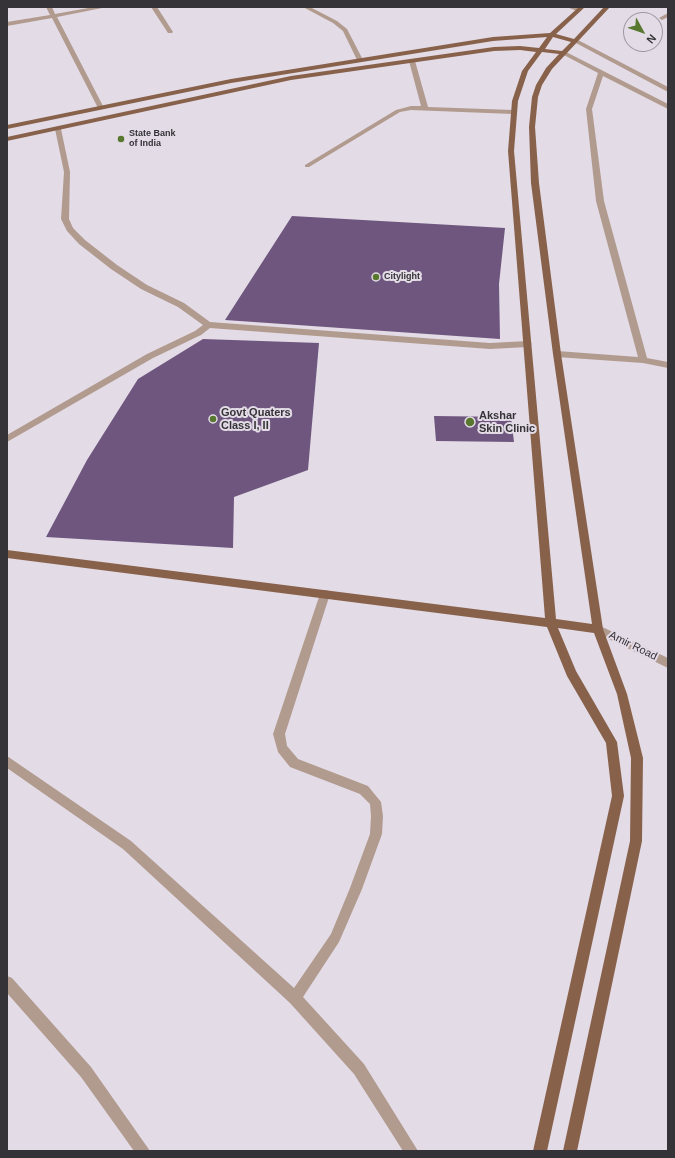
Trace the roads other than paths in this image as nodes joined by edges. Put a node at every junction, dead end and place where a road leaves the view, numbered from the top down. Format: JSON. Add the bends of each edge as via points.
{"nodes":[{"id":1,"x":49,"y":7,"type":"edge"},
{"id":2,"x":104,"y":7,"type":"edge"},
{"id":3,"x":154,"y":7,"type":"edge"},
{"id":4,"x":306,"y":7,"type":"edge"},
{"id":5,"x":570,"y":7,"type":"edge"},
{"id":6,"x":607,"y":7,"type":"edge"},
{"id":7,"x":580,"y":9,"type":"edge"},
{"id":8,"x":54,"y":16,"type":"junction"},
{"id":9,"x":7,"y":24,"type":"edge"},
{"id":10,"x":170,"y":32,"type":"dead end"},
{"id":11,"x":552,"y":36,"type":"junction"},
{"id":12,"x":576,"y":41,"type":"junction"},
{"id":13,"x":540,"y":49,"type":"junction"},
{"id":14,"x":564,"y":53,"type":"junction"},
{"id":15,"x":360,"y":60,"type":"junction"},
{"id":16,"x":412,"y":61,"type":"junction"},
{"id":17,"x":601,"y":72,"type":"junction"},
{"id":18,"x":668,"y":90,"type":"edge"},
{"id":19,"x":668,"y":107,"type":"edge"},
{"id":20,"x":101,"y":108,"type":"junction"},
{"id":21,"x":425,"y":109,"type":"junction"},
{"id":22,"x":513,"y":112,"type":"junction"},
{"id":23,"x":7,"y":127,"type":"edge"},
{"id":24,"x":58,"y":129,"type":"junction"},
{"id":25,"x":7,"y":139,"type":"edge"},
{"id":26,"x":307,"y":166,"type":"dead end"},
{"id":27,"x":208,"y":325,"type":"junction"},
{"id":28,"x":528,"y":344,"type":"junction"},
{"id":29,"x":557,"y":354,"type":"junction"},
{"id":30,"x":643,"y":360,"type":"junction"},
{"id":31,"x":668,"y":365,"type":"edge"},
{"id":32,"x":7,"y":439,"type":"edge"},
{"id":33,"x":7,"y":554,"type":"edge"},
{"id":34,"x":326,"y":594,"type":"junction"},
{"id":35,"x":551,"y":623,"type":"junction"},
{"id":36,"x":598,"y":629,"type":"junction"},
{"id":37,"x":668,"y":663,"type":"edge"},
{"id":38,"x":7,"y":761,"type":"edge"},
{"id":39,"x":7,"y":983,"type":"edge"},
{"id":40,"x":295,"y":998,"type":"junction"},
{"id":41,"x":143,"y":1151,"type":"edge"},
{"id":42,"x":411,"y":1151,"type":"edge"},
{"id":43,"x":540,"y":1151,"type":"edge"},
{"id":44,"x":570,"y":1151,"type":"edge"}],
"edges":[{"from":1,"to":8,"type":"street"},
{"from":2,"to":8,"type":"street"},
{"from":3,"to":10,"type":"street"},
{"from":4,"to":15,"type":"street","via":[[345,30]]},
{"from":5,"to":7,"type":"street"},
{"from":6,"to":12,"type":"main road"},
{"from":7,"to":11,"type":"main road"},
{"from":8,"to":9,"type":"street"},
{"from":8,"to":20,"type":"street"},
{"from":11,"to":12,"type":"main road"},
{"from":11,"to":13,"type":"main road"},
{"from":11,"to":15,"type":"main road","via":[[494,39]]},
{"from":12,"to":14,"type":"main road"},
{"from":12,"to":18,"type":"street"},
{"from":13,"to":14,"type":"main road"},
{"from":13,"to":16,"type":"main road","via":[[506,48]]},
{"from":13,"to":22,"type":"main road","via":[[518,88]]},
{"from":14,"to":17,"type":"street"},
{"from":14,"to":29,"type":"main road","via":[[549,68],[540,85],[535,98],[532,126],[535,182]]},
{"from":15,"to":20,"type":"main road","via":[[231,81]]},
{"from":16,"to":21,"type":"street"},
{"from":16,"to":24,"type":"main road","via":[[291,78]]},
{"from":17,"to":19,"type":"street"},
{"from":17,"to":30,"type":"street","via":[[589,109],[600,201]]},
{"from":20,"to":23,"type":"main road"},
{"from":21,"to":22,"type":"street"},
{"from":21,"to":26,"type":"street","via":[[411,108],[398,111]]},
{"from":22,"to":28,"type":"main road","via":[[511,151]]},
{"from":24,"to":25,"type":"main road"},
{"from":24,"to":27,"type":"street","via":[[67,172],[65,219],[70,229],[114,267],[144,287],[181,305]]},
{"from":27,"to":28,"type":"street","via":[[490,346]]},
{"from":27,"to":32,"type":"street","via":[[198,333],[150,356]]},
{"from":28,"to":35,"type":"main road"},
{"from":29,"to":30,"type":"street"},
{"from":29,"to":36,"type":"main road"},
{"from":30,"to":31,"type":"street"},
{"from":33,"to":34,"type":"main road"},
{"from":34,"to":35,"type":"main road"},
{"from":34,"to":40,"type":"street","via":[[279,734],[282,748],[294,764],[364,790],[375,802],[376,834],[335,938]]},
{"from":35,"to":36,"type":"main road"},
{"from":35,"to":43,"type":"main road","via":[[571,673],[611,742],[618,796]]},
{"from":36,"to":37,"type":"street","name":"Amir Road"},
{"from":36,"to":44,"type":"main road","via":[[622,694],[637,758],[636,841]]},
{"from":38,"to":40,"type":"street","via":[[127,846]]},
{"from":39,"to":41,"type":"street","via":[[86,1072]]},
{"from":40,"to":42,"type":"street","via":[[359,1069]]}]}
